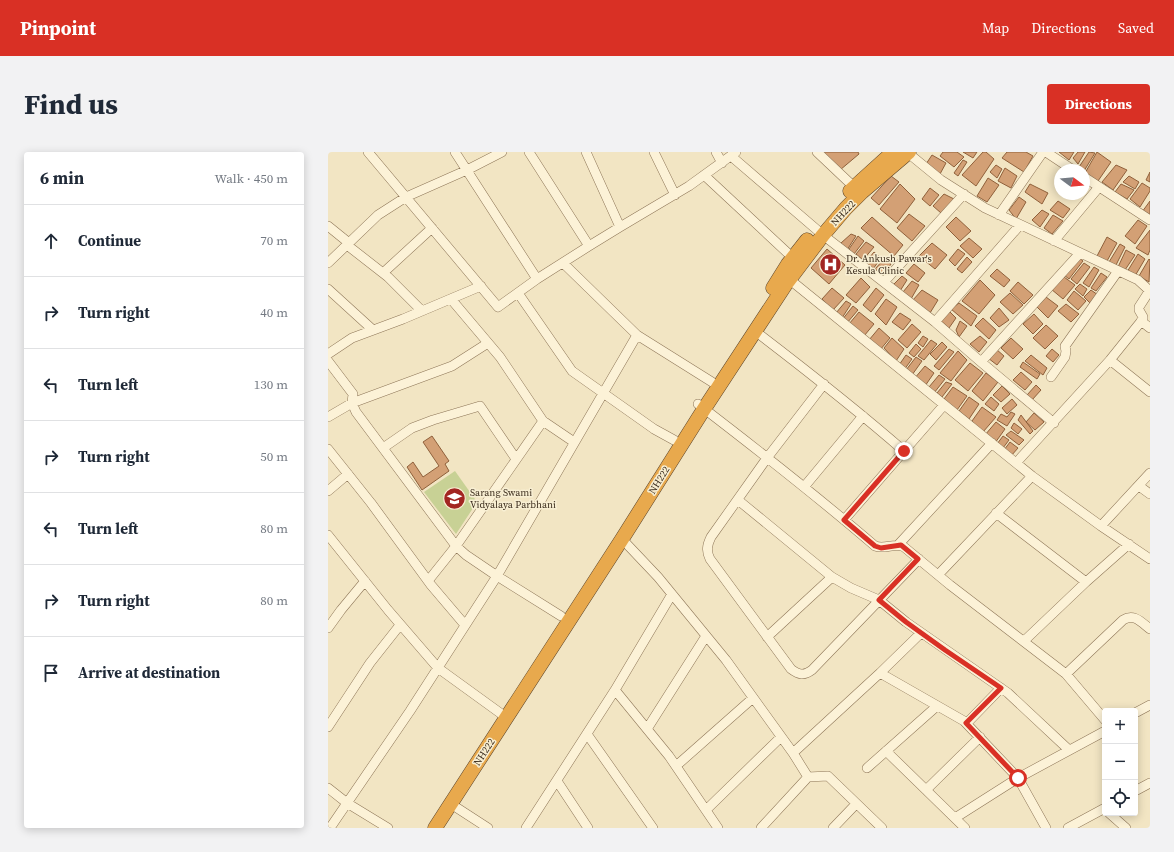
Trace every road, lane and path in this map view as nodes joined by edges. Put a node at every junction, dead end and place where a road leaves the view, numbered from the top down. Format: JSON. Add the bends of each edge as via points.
{"nodes":[{"id":1,"x":368,"y":152,"type":"edge"},
{"id":2,"x":455,"y":152,"type":"edge"},
{"id":3,"x":502,"y":152,"type":"edge"},
{"id":4,"x":529,"y":152,"type":"edge"},
{"id":5,"x":586,"y":152,"type":"edge"},
{"id":6,"x":654,"y":152,"type":"edge"},
{"id":7,"x":716,"y":152,"type":"edge"},
{"id":8,"x":817,"y":152,"type":"edge"},
{"id":9,"x":893,"y":152,"type":"edge"},
{"id":10,"x":908,"y":152,"type":"edge"},
{"id":11,"x":1042,"y":152,"type":"edge"},
{"id":12,"x":1046,"y":152,"type":"edge"},
{"id":13,"x":733,"y":154,"type":"edge"},
{"id":14,"x":722,"y":163,"type":"junction"},
{"id":15,"x":1064,"y":164,"type":"edge"},
{"id":16,"x":467,"y":170,"type":"junction"},
{"id":17,"x":704,"y":175,"type":"junction"},
{"id":18,"x":1090,"y":181,"type":"edge"},
{"id":19,"x":1098,"y":186,"type":"junction"},
{"id":20,"x":854,"y":187,"type":"junction"},
{"id":21,"x":964,"y":194,"type":"junction"},
{"id":22,"x":675,"y":195,"type":"junction"},
{"id":23,"x":406,"y":198,"type":"junction"},
{"id":24,"x":999,"y":215,"type":"junction"},
{"id":25,"x":1150,"y":220,"type":"edge"},
{"id":26,"x":1020,"y":225,"type":"junction"},
{"id":27,"x":328,"y":226,"type":"edge"},
{"id":28,"x":620,"y":227,"type":"junction"},
{"id":29,"x":432,"y":228,"type":"junction"},
{"id":30,"x":819,"y":232,"type":"junction"},
{"id":31,"x":1054,"y":241,"type":"junction"},
{"id":32,"x":348,"y":244,"type":"junction"},
{"id":33,"x":589,"y":246,"type":"junction"},
{"id":34,"x":1080,"y":253,"type":"junction"},
{"id":35,"x":793,"y":258,"type":"junction"},
{"id":36,"x":328,"y":263,"type":"edge"},
{"id":37,"x":563,"y":263,"type":"junction"},
{"id":38,"x":1118,"y":271,"type":"junction"},
{"id":39,"x":383,"y":273,"type":"junction"},
{"id":40,"x":537,"y":279,"type":"junction"},
{"id":41,"x":789,"y":280,"type":"junction"},
{"id":42,"x":884,"y":282,"type":"junction"},
{"id":43,"x":481,"y":286,"type":"junction"},
{"id":44,"x":328,"y":289,"type":"edge"},
{"id":45,"x":1150,"y":290,"type":"edge"},
{"id":46,"x":518,"y":293,"type":"junction"},
{"id":47,"x":451,"y":299,"type":"junction"},
{"id":48,"x":422,"y":311,"type":"junction"},
{"id":49,"x":1141,"y":321,"type":"junction"},
{"id":50,"x":935,"y":322,"type":"junction"},
{"id":51,"x":1150,"y":328,"type":"edge"},
{"id":52,"x":373,"y":330,"type":"junction"},
{"id":53,"x":755,"y":331,"type":"junction"},
{"id":54,"x":637,"y":335,"type":"junction"},
{"id":55,"x":488,"y":342,"type":"junction"},
{"id":56,"x":328,"y":354,"type":"edge"},
{"id":57,"x":1110,"y":360,"type":"junction"},
{"id":58,"x":328,"y":361,"type":"edge"},
{"id":59,"x":981,"y":362,"type":"junction"},
{"id":60,"x":1051,"y":377,"type":"dead end"},
{"id":61,"x":712,"y":382,"type":"junction"},
{"id":62,"x":824,"y":384,"type":"junction"},
{"id":63,"x":1150,"y":392,"type":"edge"},
{"id":64,"x":602,"y":393,"type":"junction"},
{"id":65,"x":352,"y":403,"type":"junction"},
{"id":66,"x":944,"y":405,"type":"junction"},
{"id":67,"x":701,"y":406,"type":"junction"},
{"id":68,"x":863,"y":416,"type":"junction"},
{"id":69,"x":328,"y":417,"type":"edge"},
{"id":70,"x":543,"y":421,"type":"junction"},
{"id":71,"x":1054,"y":423,"type":"junction"},
{"id":72,"x":674,"y":440,"type":"junction"},
{"id":73,"x":574,"y":442,"type":"junction"},
{"id":74,"x":992,"y":443,"type":"junction"},
{"id":75,"x":383,"y":448,"type":"junction"},
{"id":76,"x":328,"y":449,"type":"edge"},
{"id":77,"x":904,"y":451,"type":"junction"},
{"id":78,"x":767,"y":458,"type":"junction"},
{"id":79,"x":516,"y":459,"type":"junction"},
{"id":80,"x":1016,"y":463,"type":"junction"},
{"id":81,"x":1150,"y":473,"type":"edge"},
{"id":82,"x":348,"y":474,"type":"junction"},
{"id":83,"x":1032,"y":476,"type":"junction"},
{"id":84,"x":1138,"y":486,"type":"junction"},
{"id":85,"x":804,"y":487,"type":"junction"},
{"id":86,"x":328,"y":491,"type":"edge"},
{"id":87,"x":1150,"y":494,"type":"edge"},
{"id":88,"x":738,"y":500,"type":"junction"},
{"id":89,"x":996,"y":514,"type":"junction"},
{"id":90,"x":844,"y":520,"type":"junction"},
{"id":91,"x":1101,"y":526,"type":"junction"},
{"id":92,"x":328,"y":535,"type":"edge"},
{"id":93,"x":622,"y":539,"type":"junction"},
{"id":94,"x":1129,"y":544,"type":"junction"},
{"id":95,"x":898,"y":545,"type":"junction"},
{"id":96,"x":456,"y":546,"type":"junction"},
{"id":97,"x":918,"y":559,"type":"junction"},
{"id":98,"x":1150,"y":559,"type":"edge"},
{"id":99,"x":938,"y":575,"type":"junction"},
{"id":100,"x":497,"y":576,"type":"junction"},
{"id":101,"x":832,"y":577,"type":"junction"},
{"id":102,"x":365,"y":581,"type":"junction"},
{"id":103,"x":428,"y":581,"type":"junction"},
{"id":104,"x":1086,"y":582,"type":"junction"},
{"id":105,"x":672,"y":594,"type":"junction"},
{"id":106,"x":879,"y":600,"type":"junction"},
{"id":107,"x":561,"y":616,"type":"junction"},
{"id":108,"x":329,"y":623,"type":"edge"},
{"id":109,"x":400,"y":625,"type":"junction"},
{"id":110,"x":465,"y":625,"type":"junction"},
{"id":111,"x":1150,"y":629,"type":"edge"},
{"id":112,"x":921,"y":632,"type":"junction"},
{"id":113,"x":706,"y":636,"type":"junction"},
{"id":114,"x":767,"y":637,"type":"junction"},
{"id":115,"x":1024,"y":641,"type":"junction"},
{"id":116,"x":438,"y":668,"type":"junction"},
{"id":117,"x":880,"y":673,"type":"junction"},
{"id":118,"x":1066,"y":674,"type":"junction"},
{"id":119,"x":1001,"y":688,"type":"junction"},
{"id":120,"x":615,"y":690,"type":"junction"},
{"id":121,"x":753,"y":698,"type":"junction"},
{"id":122,"x":1150,"y":705,"type":"edge"},
{"id":123,"x":937,"y":706,"type":"junction"},
{"id":124,"x":1138,"y":711,"type":"edge"},
{"id":125,"x":503,"y":715,"type":"junction"},
{"id":126,"x":1102,"y":716,"type":"edge"},
{"id":127,"x":966,"y":723,"type":"junction"},
{"id":128,"x":328,"y":727,"type":"edge"},
{"id":129,"x":647,"y":729,"type":"junction"},
{"id":130,"x":1102,"y":733,"type":"edge"},
{"id":131,"x":587,"y":734,"type":"junction"},
{"id":132,"x":781,"y":737,"type":"junction"},
{"id":133,"x":980,"y":737,"type":"junction"},
{"id":134,"x":1069,"y":750,"type":"junction"},
{"id":135,"x":886,"y":751,"type":"junction"},
{"id":136,"x":793,"y":753,"type":"junction"},
{"id":137,"x":676,"y":766,"type":"junction"},
{"id":138,"x":867,"y":768,"type":"dead end"},
{"id":139,"x":808,"y":777,"type":"junction"},
{"id":140,"x":1018,"y":778,"type":"junction"},
{"id":141,"x":557,"y":781,"type":"junction"},
{"id":142,"x":1150,"y":783,"type":"edge"},
{"id":143,"x":328,"y":788,"type":"edge"},
{"id":144,"x":1138,"y":789,"type":"edge"},
{"id":145,"x":926,"y":790,"type":"junction"},
{"id":146,"x":347,"y":803,"type":"junction"},
{"id":147,"x":451,"y":804,"type":"junction"},
{"id":148,"x":856,"y":804,"type":"junction"},
{"id":149,"x":706,"y":810,"type":"junction"},
{"id":150,"x":1102,"y":812,"type":"edge"},
{"id":151,"x":1113,"y":816,"type":"edge"},
{"id":152,"x":955,"y":818,"type":"junction"},
{"id":153,"x":330,"y":828,"type":"edge"},
{"id":154,"x":388,"y":828,"type":"edge"},
{"id":155,"x":425,"y":828,"type":"edge"},
{"id":156,"x":436,"y":828,"type":"edge"},
{"id":157,"x":488,"y":828,"type":"edge"},
{"id":158,"x":526,"y":828,"type":"edge"},
{"id":159,"x":588,"y":828,"type":"edge"},
{"id":160,"x":653,"y":828,"type":"edge"},
{"id":161,"x":718,"y":828,"type":"edge"},
{"id":162,"x":761,"y":828,"type":"edge"},
{"id":163,"x":833,"y":828,"type":"edge"},
{"id":164,"x":882,"y":828,"type":"edge"},
{"id":165,"x":965,"y":828,"type":"edge"},
{"id":166,"x":1046,"y":828,"type":"edge"},
{"id":167,"x":1068,"y":828,"type":"edge"},
{"id":168,"x":1126,"y":828,"type":"edge"}],
"edges":[{"from":1,"to":23,"type":"street"},
{"from":2,"to":16,"type":"street"},
{"from":3,"to":16,"type":"street"},
{"from":4,"to":33,"type":"street"},
{"from":5,"to":28,"type":"street"},
{"from":6,"to":22,"type":"street"},
{"from":7,"to":14,"type":"street"},
{"from":8,"to":20,"type":"street"},
{"from":9,"to":20,"type":"highway","name":"NH222"},
{"from":10,"to":21,"type":"street","via":[[941,180]]},
{"from":10,"to":30,"type":"highway","name":"NH222"},
{"from":11,"to":24,"type":"street"},
{"from":12,"to":15,"type":"street"},
{"from":13,"to":14,"type":"street"},
{"from":13,"to":30,"type":"street"},
{"from":14,"to":17,"type":"street"},
{"from":16,"to":23,"type":"street"},
{"from":16,"to":40,"type":"street"},
{"from":17,"to":22,"type":"street"},
{"from":17,"to":35,"type":"street"},
{"from":18,"to":19,"type":"street"},
{"from":19,"to":25,"type":"street"},
{"from":19,"to":31,"type":"street"},
{"from":20,"to":30,"type":"highway","name":"NH222","via":[[841,200]]},
{"from":21,"to":24,"type":"street"},
{"from":21,"to":42,"type":"street"},
{"from":22,"to":28,"type":"street"},
{"from":23,"to":29,"type":"street"},
{"from":23,"to":32,"type":"street","via":[[378,215]]},
{"from":24,"to":26,"type":"street"},
{"from":26,"to":31,"type":"street"},
{"from":26,"to":50,"type":"street"},
{"from":27,"to":32,"type":"street"},
{"from":28,"to":33,"type":"street"},
{"from":29,"to":39,"type":"street"},
{"from":29,"to":43,"type":"street"},
{"from":30,"to":35,"type":"highway","name":"NH222"},
{"from":30,"to":41,"type":"highway","name":"NH222"},
{"from":30,"to":42,"type":"street"},
{"from":31,"to":34,"type":"street"},
{"from":32,"to":36,"type":"street"},
{"from":32,"to":39,"type":"street"},
{"from":33,"to":37,"type":"street"},
{"from":34,"to":38,"type":"street"},
{"from":34,"to":59,"type":"street"},
{"from":35,"to":61,"type":"highway","name":"NH222"},
{"from":37,"to":40,"type":"street"},
{"from":37,"to":54,"type":"street"},
{"from":38,"to":45,"type":"street","via":[[1138,280]]},
{"from":38,"to":60,"type":"street","via":[[1065,346],[1065,357]]},
{"from":39,"to":48,"type":"street"},
{"from":40,"to":46,"type":"street"},
{"from":41,"to":53,"type":"highway","name":"NH222"},
{"from":41,"to":66,"type":"street"},
{"from":42,"to":50,"type":"street"},
{"from":43,"to":46,"type":"street","via":[[498,307]]},
{"from":43,"to":47,"type":"street"},
{"from":44,"to":52,"type":"street"},
{"from":45,"to":49,"type":"street","via":[[1139,307],[1143,317]]},
{"from":46,"to":64,"type":"street","via":[[572,371]]},
{"from":47,"to":48,"type":"street"},
{"from":47,"to":55,"type":"street"},
{"from":48,"to":52,"type":"street"},
{"from":49,"to":51,"type":"street"},
{"from":49,"to":57,"type":"street"},
{"from":50,"to":59,"type":"street"},
{"from":52,"to":56,"type":"street","via":[[352,338]]},
{"from":53,"to":62,"type":"street"},
{"from":53,"to":67,"type":"highway","name":"NH222"},
{"from":54,"to":61,"type":"street"},
{"from":54,"to":64,"type":"street"},
{"from":55,"to":65,"type":"street","via":[[452,366]]},
{"from":55,"to":70,"type":"street"},
{"from":57,"to":63,"type":"street"},
{"from":57,"to":71,"type":"street"},
{"from":58,"to":65,"type":"street","via":[[353,394]]},
{"from":59,"to":71,"type":"street"},
{"from":61,"to":67,"type":"highway","name":"NH222"},
{"from":62,"to":68,"type":"street"},
{"from":62,"to":78,"type":"street"},
{"from":64,"to":72,"type":"street"},
{"from":64,"to":73,"type":"street"},
{"from":65,"to":69,"type":"street"},
{"from":65,"to":75,"type":"street"},
{"from":66,"to":74,"type":"street"},
{"from":66,"to":77,"type":"street"},
{"from":67,"to":72,"type":"highway","name":"NH222"},
{"from":67,"to":78,"type":"street"},
{"from":67,"to":93,"type":"highway","name":"NH222"},
{"from":68,"to":77,"type":"street"},
{"from":68,"to":85,"type":"street"},
{"from":70,"to":73,"type":"street"},
{"from":70,"to":79,"type":"street"},
{"from":71,"to":80,"type":"street"},
{"from":72,"to":107,"type":"highway","name":"NH222"},
{"from":73,"to":100,"type":"street"},
{"from":74,"to":80,"type":"street"},
{"from":74,"to":95,"type":"street"},
{"from":75,"to":79,"type":"street","via":[[412,428],[480,406]]},
{"from":75,"to":96,"type":"street"},
{"from":76,"to":82,"type":"street"},
{"from":77,"to":90,"type":"street"},
{"from":78,"to":85,"type":"street"},
{"from":78,"to":88,"type":"street"},
{"from":79,"to":96,"type":"street"},
{"from":80,"to":83,"type":"street"},
{"from":81,"to":84,"type":"street"},
{"from":82,"to":86,"type":"street"},
{"from":82,"to":103,"type":"street"},
{"from":83,"to":89,"type":"street"},
{"from":83,"to":91,"type":"street"},
{"from":84,"to":87,"type":"street"},
{"from":84,"to":91,"type":"street"},
{"from":85,"to":90,"type":"street"},
{"from":88,"to":101,"type":"street"},
{"from":88,"to":114,"type":"street","via":[[711,537],[707,548],[708,554]]},
{"from":89,"to":99,"type":"street"},
{"from":89,"to":104,"type":"street"},
{"from":90,"to":95,"type":"street","via":[[875,546],[881,548]]},
{"from":91,"to":94,"type":"street"},
{"from":92,"to":102,"type":"street"},
{"from":93,"to":105,"type":"street"},
{"from":93,"to":125,"type":"highway","name":"NH222"},
{"from":94,"to":98,"type":"street"},
{"from":94,"to":104,"type":"street"},
{"from":95,"to":97,"type":"street"},
{"from":96,"to":100,"type":"street"},
{"from":96,"to":103,"type":"street"},
{"from":97,"to":99,"type":"street"},
{"from":97,"to":106,"type":"street"},
{"from":99,"to":115,"type":"street"},
{"from":100,"to":107,"type":"street"},
{"from":100,"to":110,"type":"street"},
{"from":101,"to":106,"type":"street"},
{"from":101,"to":114,"type":"street"},
{"from":102,"to":108,"type":"street"},
{"from":102,"to":109,"type":"street"},
{"from":103,"to":110,"type":"street"},
{"from":104,"to":115,"type":"street"},
{"from":105,"to":113,"type":"street"},
{"from":105,"to":120,"type":"street"},
{"from":106,"to":112,"type":"street"},
{"from":106,"to":114,"type":"street","via":[[807,674],[801,675],[791,669]]},
{"from":107,"to":125,"type":"highway","name":"NH222"},
{"from":109,"to":116,"type":"street"},
{"from":109,"to":128,"type":"street","via":[[370,663]]},
{"from":110,"to":116,"type":"street"},
{"from":111,"to":118,"type":"street","via":[[1128,617]]},
{"from":112,"to":117,"type":"street"},
{"from":112,"to":119,"type":"street"},
{"from":113,"to":121,"type":"street"},
{"from":113,"to":129,"type":"street"},
{"from":115,"to":118,"type":"street"},
{"from":116,"to":125,"type":"street"},
{"from":116,"to":146,"type":"street"},
{"from":117,"to":123,"type":"street"},
{"from":117,"to":136,"type":"street"},
{"from":118,"to":126,"type":"street"},
{"from":119,"to":127,"type":"street"},
{"from":119,"to":134,"type":"street"},
{"from":120,"to":129,"type":"street"},
{"from":120,"to":131,"type":"street"},
{"from":121,"to":132,"type":"street"},
{"from":121,"to":137,"type":"street"},
{"from":122,"to":124,"type":"street"},
{"from":123,"to":127,"type":"street"},
{"from":123,"to":135,"type":"street"},
{"from":125,"to":147,"type":"highway","name":"NH222"},
{"from":125,"to":155,"type":"highway","name":"NH222"},
{"from":127,"to":133,"type":"street"},
{"from":129,"to":137,"type":"street"},
{"from":130,"to":134,"type":"street"},
{"from":131,"to":141,"type":"street"},
{"from":131,"to":160,"type":"street"},
{"from":132,"to":136,"type":"street"},
{"from":132,"to":149,"type":"street"},
{"from":133,"to":140,"type":"street"},
{"from":133,"to":145,"type":"street"},
{"from":134,"to":140,"type":"street"},
{"from":135,"to":138,"type":"street"},
{"from":135,"to":145,"type":"street"},
{"from":136,"to":139,"type":"street"},
{"from":137,"to":149,"type":"street"},
{"from":139,"to":148,"type":"street","via":[[828,776]]},
{"from":139,"to":162,"type":"street"},
{"from":140,"to":152,"type":"street"},
{"from":140,"to":166,"type":"street"},
{"from":141,"to":158,"type":"street"},
{"from":141,"to":159,"type":"street"},
{"from":142,"to":144,"type":"street"},
{"from":143,"to":146,"type":"street"},
{"from":145,"to":152,"type":"street"},
{"from":146,"to":153,"type":"street"},
{"from":146,"to":154,"type":"street"},
{"from":147,"to":156,"type":"highway","name":"NH222"},
{"from":147,"to":157,"type":"street"},
{"from":148,"to":163,"type":"street"},
{"from":148,"to":164,"type":"street"},
{"from":149,"to":161,"type":"street"},
{"from":150,"to":167,"type":"street"},
{"from":151,"to":168,"type":"street"},
{"from":152,"to":165,"type":"street"}]}
